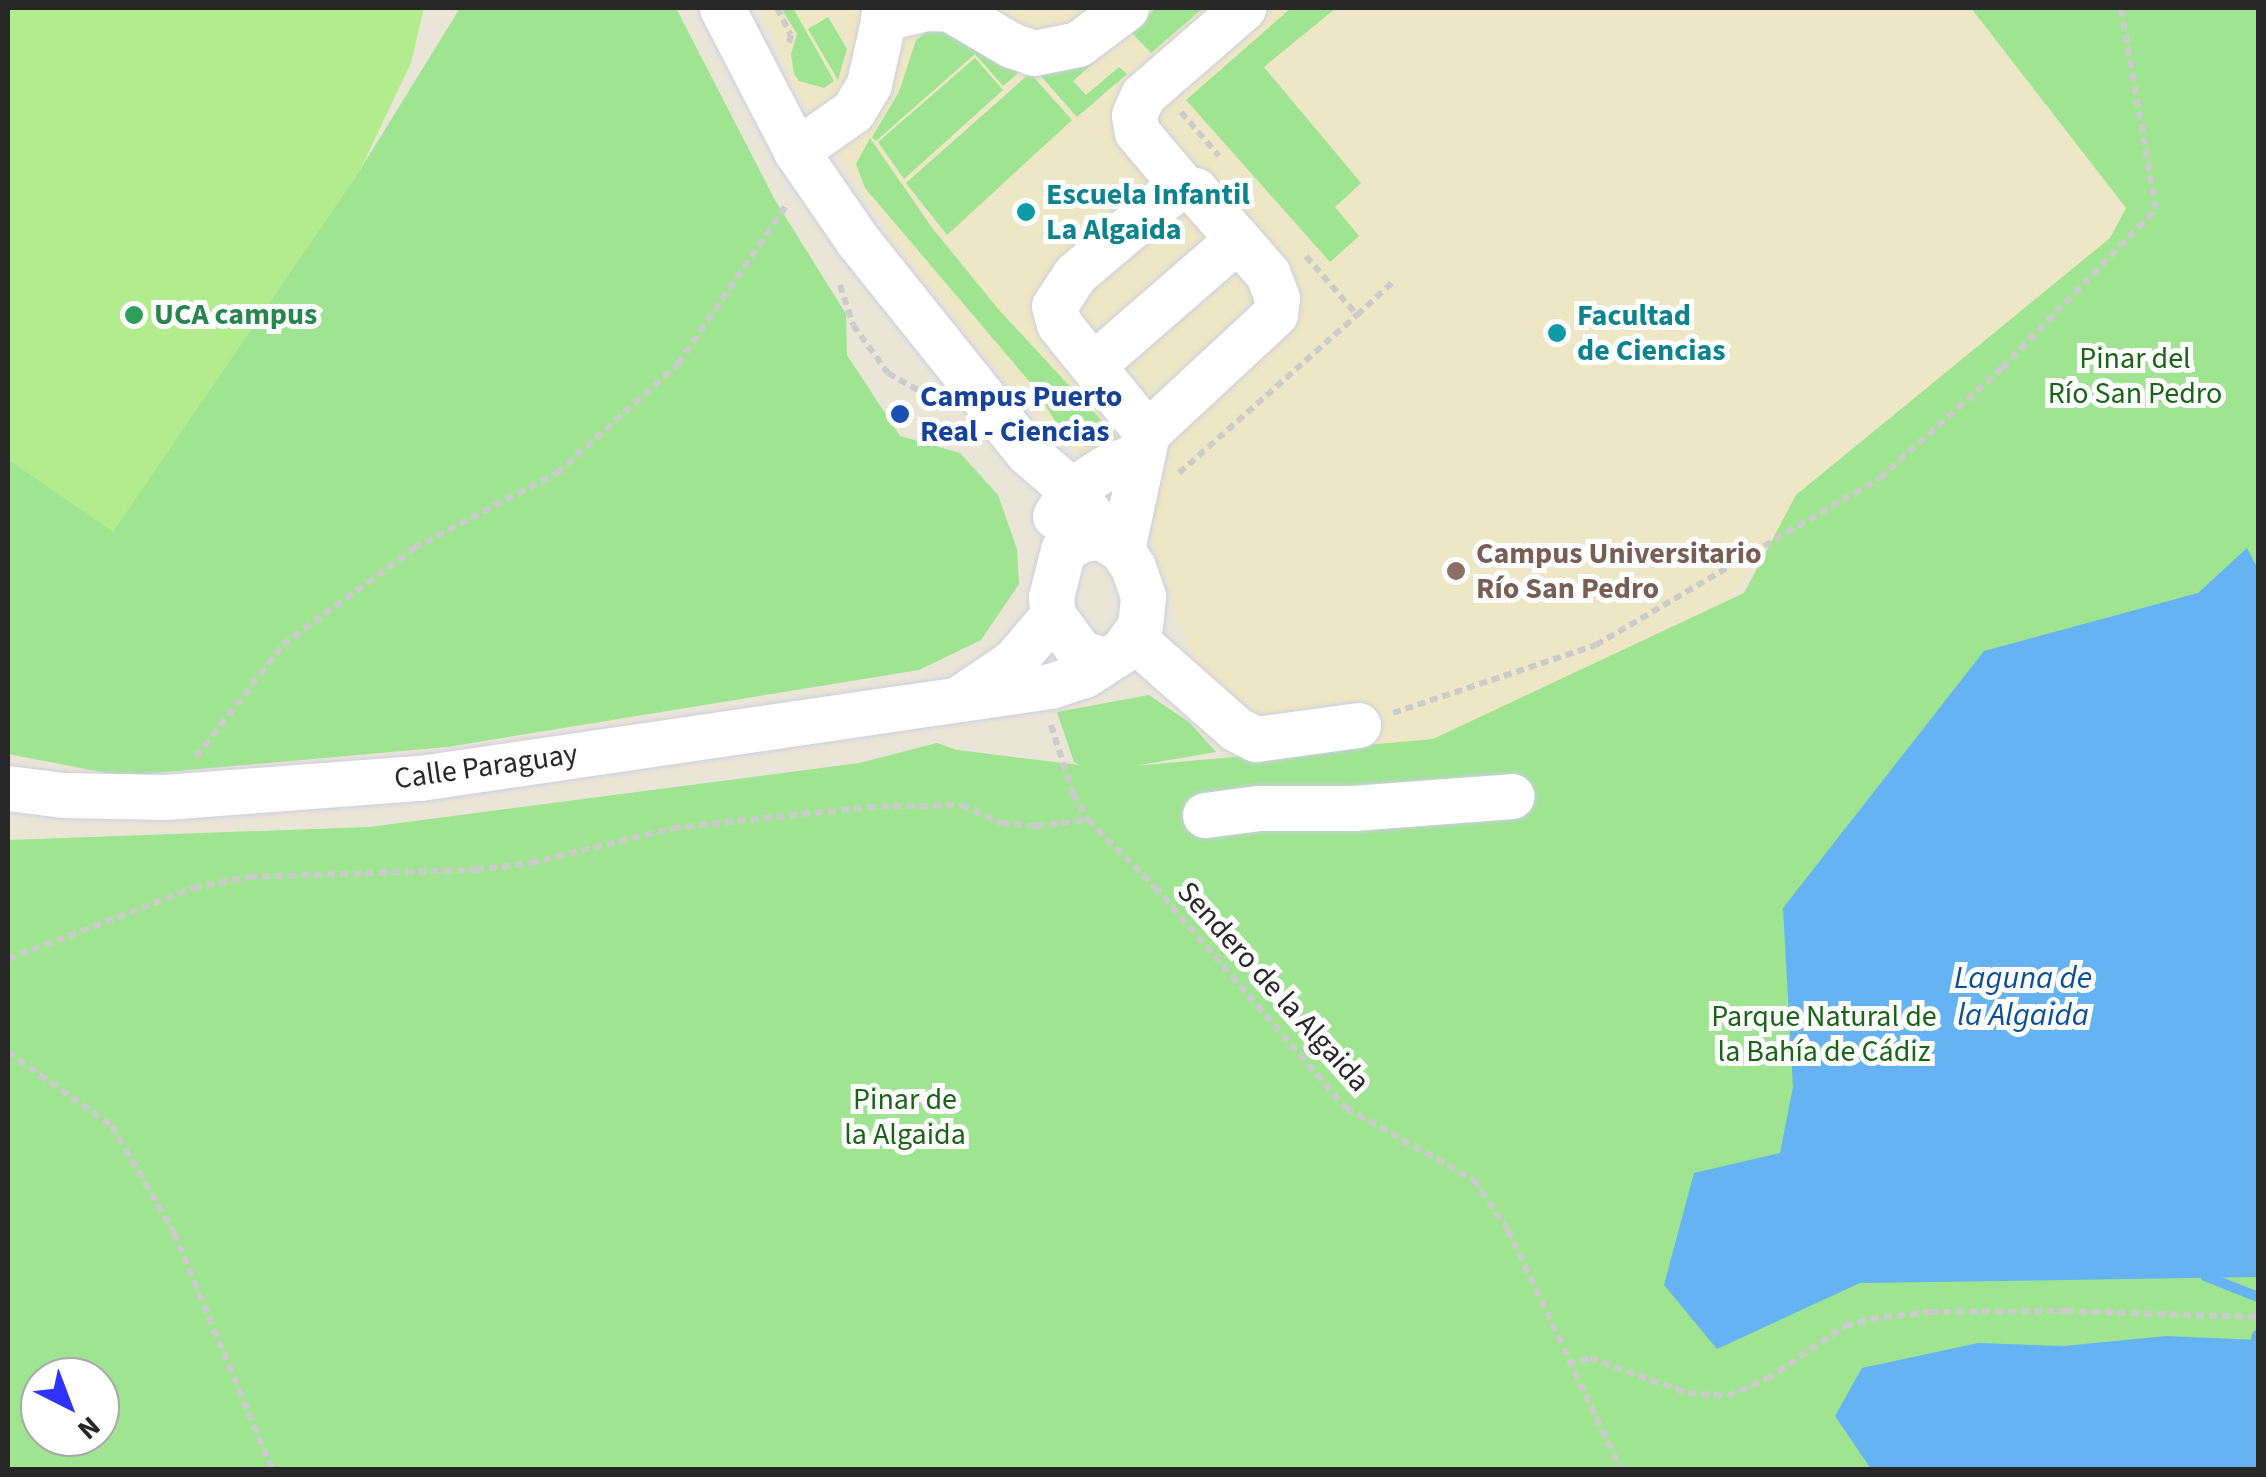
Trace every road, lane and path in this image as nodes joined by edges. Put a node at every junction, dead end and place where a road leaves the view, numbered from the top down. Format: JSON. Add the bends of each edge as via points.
{"nodes":[{"id":1,"x":722,"y":8,"type":"edge"},
{"id":2,"x":750,"y":8,"type":"edge"},
{"id":3,"x":1126,"y":8,"type":"edge"},
{"id":4,"x":1243,"y":8,"type":"edge"},
{"id":5,"x":2120,"y":8,"type":"edge"},
{"id":6,"x":882,"y":11,"type":"edge"},
{"id":7,"x":755,"y":76,"type":"junction"},
{"id":8,"x":1174,"y":104,"type":"dead end"},
{"id":9,"x":1226,"y":164,"type":"dead end"},
{"id":10,"x":788,"y":169,"type":"junction"},
{"id":11,"x":1185,"y":189,"type":"junction"},
{"id":12,"x":788,"y":203,"type":"junction"},
{"id":13,"x":798,"y":217,"type":"dead end"},
{"id":14,"x":1238,"y":239,"type":"junction"},
{"id":15,"x":1304,"y":254,"type":"dead end"},
{"id":16,"x":854,"y":266,"type":"junction"},
{"id":17,"x":1396,"y":280,"type":"dead end"},
{"id":18,"x":1357,"y":315,"type":"junction"},
{"id":19,"x":1092,"y":365,"type":"junction"},
{"id":20,"x":960,"y":399,"type":"junction"},
{"id":21,"x":1153,"y":456,"type":"junction"},
{"id":22,"x":1062,"y":519,"type":"junction"},
{"id":23,"x":1117,"y":546,"type":"junction"},
{"id":24,"x":1053,"y":615,"type":"junction"},
{"id":25,"x":1118,"y":650,"type":"junction"},
{"id":26,"x":962,"y":696,"type":"junction"},
{"id":27,"x":1050,"y":722,"type":"dead end"},
{"id":28,"x":1358,"y":725,"type":"joint"},
{"id":29,"x":1256,"y":740,"type":"junction"},
{"id":30,"x":8,"y":788,"type":"edge"},
{"id":31,"x":1512,"y":796,"type":"dead end"},
{"id":32,"x":166,"y":797,"type":"junction"},
{"id":33,"x":1258,"y":808,"type":"junction"},
{"id":34,"x":1204,"y":815,"type":"dead end"},
{"id":35,"x":1088,"y":820,"type":"junction"},
{"id":36,"x":8,"y":959,"type":"edge"},
{"id":37,"x":8,"y":1052,"type":"edge"},
{"id":38,"x":2258,"y":1317,"type":"edge"},
{"id":39,"x":1568,"y":1365,"type":"junction"},
{"id":40,"x":272,"y":1470,"type":"edge"},
{"id":41,"x":1620,"y":1470,"type":"edge"}],
"edges":[{"from":1,"to":7,"type":"street"},
{"from":2,"to":7,"type":"street"},
{"from":3,"to":6,"type":"street","via":[[1078,44],[1034,53],[950,9]]},
{"from":4,"to":11,"type":"street","via":[[1143,95],[1134,115],[1137,132]]},
{"from":5,"to":28,"type":"path","via":[[2156,209],[2002,368],[1880,478],[1596,645]]},
{"from":6,"to":10,"type":"street","via":[[869,84],[853,112]]},
{"from":7,"to":10,"type":"street"},
{"from":8,"to":9,"type":"path"},
{"from":10,"to":12,"type":"path"},
{"from":10,"to":16,"type":"street"},
{"from":11,"to":14,"type":"street","via":[[1196,190]]},
{"from":11,"to":19,"type":"street","via":[[1175,189],[1075,274],[1054,306]]},
{"from":12,"to":13,"type":"path"},
{"from":12,"to":32,"type":"path","via":[[678,364],[558,473],[414,548],[283,645]]},
{"from":14,"to":19,"type":"street"},
{"from":14,"to":21,"type":"street","via":[[1274,285],[1275,314]]},
{"from":15,"to":18,"type":"path"},
{"from":16,"to":20,"type":"street"},
{"from":16,"to":20,"type":"path","via":[[853,325],[888,373]]},
{"from":17,"to":18,"type":"path"},
{"from":18,"to":21,"type":"path"},
{"from":19,"to":21,"type":"street"},
{"from":20,"to":22,"type":"street","via":[[1027,452]]},
{"from":21,"to":22,"type":"street","via":[[1105,468]]},
{"from":21,"to":23,"type":"street"},
{"from":22,"to":23,"type":"street"},
{"from":22,"to":24,"type":"street"},
{"from":23,"to":25,"type":"street","via":[[1142,596],[1143,613]]},
{"from":24,"to":25,"type":"street","via":[[1080,652]]},
{"from":24,"to":26,"type":"street","via":[[1014,661]]},
{"from":25,"to":26,"type":"street","name":"Calle Paraguay","via":[[1084,675],[1050,686]]},
{"from":25,"to":29,"type":"street"},
{"from":26,"to":32,"type":"street","name":"Calle Paraguay","via":[[420,778]]},
{"from":27,"to":35,"type":"path","name":"Sendero de la Algaida"},
{"from":28,"to":29,"type":"street"},
{"from":29,"to":33,"type":"street"},
{"from":30,"to":32,"type":"street","name":"Calle Paraguay"},
{"from":31,"to":33,"type":"street"},
{"from":33,"to":34,"type":"street"},
{"from":35,"to":36,"type":"path","via":[[1036,826],[1001,823],[962,805],[868,806],[674,828],[476,870],[248,877],[194,888]]},
{"from":35,"to":39,"type":"path","name":"Sendero de la Algaida","via":[[1346,1108],[1474,1180],[1508,1230]]},
{"from":37,"to":40,"type":"path","via":[[112,1126],[174,1233]]},
{"from":38,"to":39,"type":"path","via":[[2066,1311],[1871,1319],[1845,1326],[1768,1379],[1728,1396],[1688,1393],[1590,1358]]},
{"from":39,"to":41,"type":"path","name":"Sendero de la Algaida"}]}
